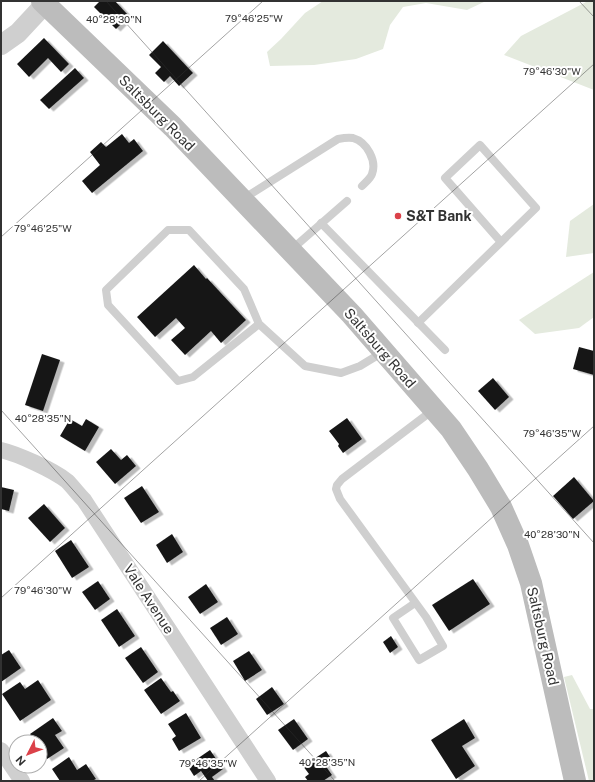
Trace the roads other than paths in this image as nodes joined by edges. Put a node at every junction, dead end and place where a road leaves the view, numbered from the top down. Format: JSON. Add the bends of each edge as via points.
{"nodes":[{"id":1,"x":43,"y":2,"type":"edge"},
{"id":2,"x":1,"y":45,"type":"edge"},
{"id":3,"x":362,"y":186,"type":"dead end"},
{"id":4,"x":242,"y":200,"type":"junction"},
{"id":5,"x":347,"y":200,"type":"dead end"},
{"id":6,"x":321,"y":223,"type":"junction"},
{"id":7,"x":501,"y":242,"type":"junction"},
{"id":8,"x":291,"y":250,"type":"junction"},
{"id":9,"x":418,"y":323,"type":"junction"},
{"id":10,"x":259,"y":324,"type":"junction"},
{"id":11,"x":445,"y":350,"type":"dead end"},
{"id":12,"x":384,"y":352,"type":"junction"},
{"id":13,"x":433,"y":409,"type":"junction"},
{"id":14,"x":1,"y":450,"type":"edge"},
{"id":15,"x":415,"y":602,"type":"junction"},
{"id":16,"x":1,"y":750,"type":"edge"},
{"id":17,"x":22,"y":781,"type":"edge"},
{"id":18,"x":268,"y":781,"type":"edge"},
{"id":19,"x":575,"y":781,"type":"edge"}],
"edges":[{"from":1,"to":2,"type":"street","via":[[18,33]]},
{"from":1,"to":4,"type":"main road","name":"Saltsburg Road","via":[[173,127]]},
{"from":3,"to":4,"type":"lane","via":[[372,175],[370,152],[355,139],[338,139]]},
{"from":4,"to":8,"type":"main road","name":"Saltsburg Road"},
{"from":5,"to":6,"type":"lane"},
{"from":6,"to":8,"type":"lane"},
{"from":6,"to":9,"type":"lane"},
{"from":7,"to":7,"type":"lane","via":[[536,208],[480,145],[445,178]]},
{"from":7,"to":9,"type":"lane"},
{"from":8,"to":12,"type":"main road","name":"Saltsburg Road"},
{"from":9,"to":11,"type":"lane"},
{"from":10,"to":10,"type":"lane","via":[[244,289],[189,230],[168,230],[106,290],[108,305],[178,381],[193,377]]},
{"from":10,"to":12,"type":"lane","via":[[305,366],[341,373],[360,366]]},
{"from":12,"to":13,"type":"main road","name":"Saltsburg Road"},
{"from":13,"to":15,"type":"lane","via":[[342,479],[336,489],[340,499]]},
{"from":13,"to":19,"type":"main road","name":"Saltsburg Road","via":[[451,429],[478,469],[518,545],[531,583]]},
{"from":14,"to":18,"type":"street","name":"Vale Avenue","via":[[57,474],[84,500]]},
{"from":15,"to":15,"type":"lane","via":[[443,646],[419,660],[393,618]]},
{"from":16,"to":17,"type":"street"}]}
